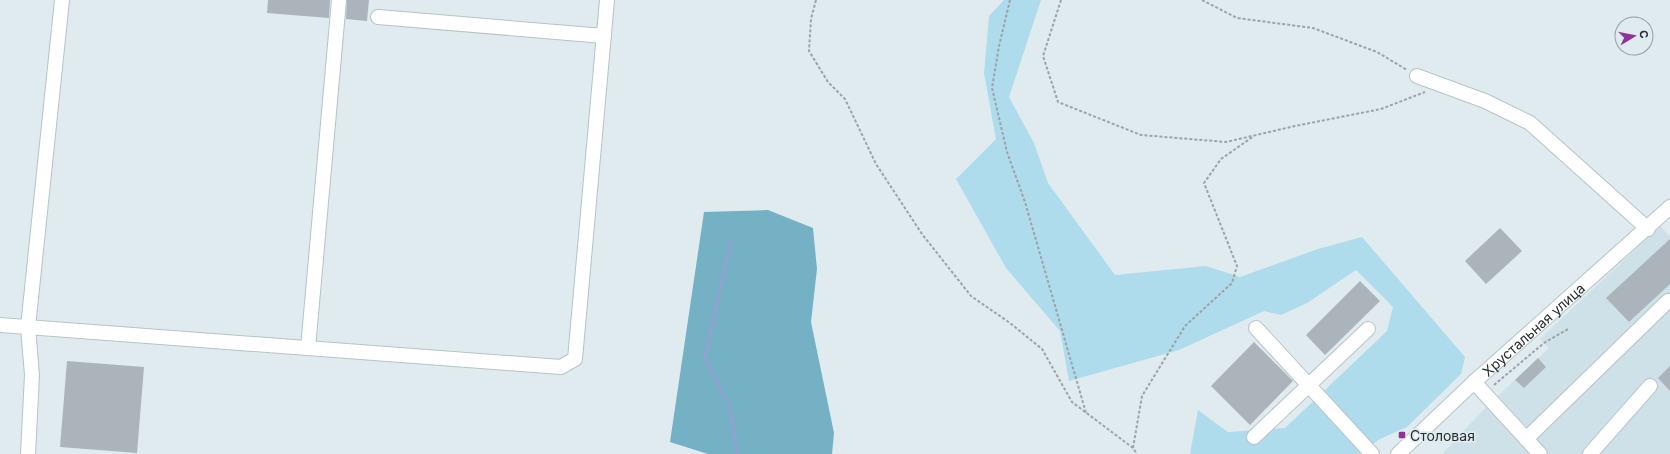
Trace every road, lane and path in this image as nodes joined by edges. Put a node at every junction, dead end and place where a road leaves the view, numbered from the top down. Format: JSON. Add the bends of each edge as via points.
{"nodes":[{"id":1,"x":62,"y":0,"type":"edge"},
{"id":2,"x":339,"y":0,"type":"edge"},
{"id":3,"x":607,"y":0,"type":"edge"},
{"id":4,"x":816,"y":0,"type":"edge"},
{"id":5,"x":1010,"y":0,"type":"edge"},
{"id":6,"x":1061,"y":0,"type":"edge"},
{"id":7,"x":1202,"y":0,"type":"edge"},
{"id":8,"x":378,"y":17,"type":"dead end"},
{"id":9,"x":604,"y":36,"type":"junction"},
{"id":10,"x":1417,"y":76,"type":"joint"},
{"id":11,"x":1443,"y":85,"type":"junction"},
{"id":12,"x":1257,"y":135,"type":"junction"},
{"id":13,"x":1669,"y":210,"type":"edge"},
{"id":14,"x":1648,"y":229,"type":"junction"},
{"id":15,"x":1668,"y":301,"type":"dead end"},
{"id":16,"x":0,"y":325,"type":"edge"},
{"id":17,"x":28,"y":327,"type":"junction"},
{"id":18,"x":1256,"y":328,"type":"dead end"},
{"id":19,"x":1368,"y":329,"type":"dead end"},
{"id":20,"x":1568,"y":329,"type":"dead end"},
{"id":21,"x":308,"y":348,"type":"junction"},
{"id":22,"x":1474,"y":382,"type":"junction"},
{"id":23,"x":1308,"y":386,"type":"junction"},
{"id":24,"x":1650,"y":386,"type":"dead end"},
{"id":25,"x":1484,"y":393,"type":"junction"},
{"id":26,"x":1086,"y":413,"type":"junction"},
{"id":27,"x":1254,"y":437,"type":"dead end"},
{"id":28,"x":1526,"y":439,"type":"junction"},
{"id":29,"x":1133,"y":448,"type":"junction"},
{"id":30,"x":28,"y":454,"type":"edge"},
{"id":31,"x":1136,"y":454,"type":"edge"},
{"id":32,"x":1372,"y":454,"type":"edge"},
{"id":33,"x":1398,"y":454,"type":"edge"},
{"id":34,"x":1540,"y":454,"type":"edge"},
{"id":35,"x":1590,"y":454,"type":"edge"}],
"edges":[{"from":1,"to":17,"type":"street"},
{"from":2,"to":21,"type":"street"},
{"from":3,"to":9,"type":"street"},
{"from":4,"to":26,"type":"path","via":[[811,20],[809,51],[828,82],[845,99],[876,164],[922,234],[971,296],[1042,349],[1072,402]]},
{"from":5,"to":26,"type":"path","via":[[992,88],[1007,152],[1026,202]]},
{"from":6,"to":12,"type":"path","via":[[1042,56],[1058,102],[1141,135],[1226,142]]},
{"from":7,"to":10,"type":"path","via":[[1237,18],[1313,28],[1377,52]]},
{"from":8,"to":9,"type":"street"},
{"from":9,"to":21,"type":"street","via":[[575,359],[562,367]]},
{"from":10,"to":11,"type":"street"},
{"from":11,"to":12,"type":"path","via":[[1381,109]]},
{"from":11,"to":14,"type":"street","via":[[1485,101],[1530,123]]},
{"from":12,"to":29,"type":"path","via":[[1222,159],[1204,183],[1237,266],[1232,283],[1185,326],[1142,396]]},
{"from":13,"to":14,"type":"street","name":"Хрустальная улица"},
{"from":14,"to":22,"type":"street","name":"Хрустальная улица"},
{"from":15,"to":28,"type":"street"},
{"from":16,"to":17,"type":"street"},
{"from":17,"to":21,"type":"street"},
{"from":17,"to":30,"type":"street","via":[[32,375]]},
{"from":18,"to":23,"type":"street"},
{"from":19,"to":23,"type":"street"},
{"from":20,"to":25,"type":"path","via":[[1544,343]]},
{"from":22,"to":25,"type":"street"},
{"from":22,"to":33,"type":"street","name":"Хрустальная улица"},
{"from":23,"to":27,"type":"street"},
{"from":23,"to":32,"type":"street"},
{"from":24,"to":35,"type":"street"},
{"from":25,"to":28,"type":"street"},
{"from":26,"to":29,"type":"path"},
{"from":28,"to":34,"type":"street"},
{"from":29,"to":31,"type":"path"}]}
